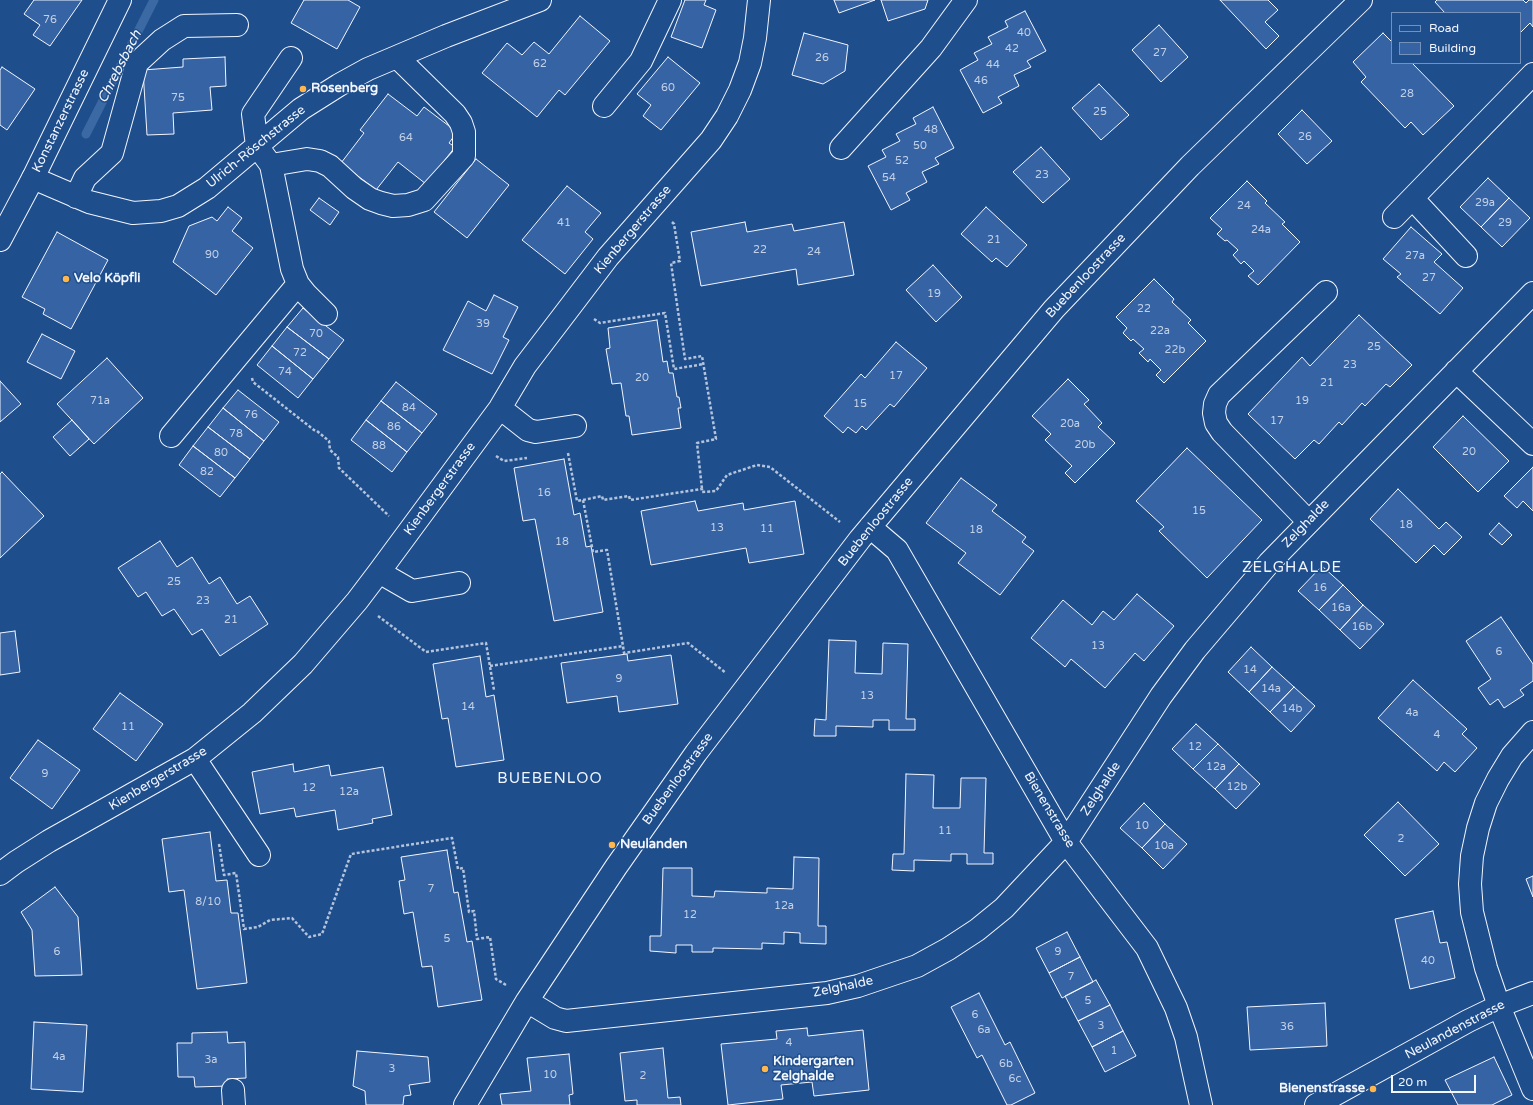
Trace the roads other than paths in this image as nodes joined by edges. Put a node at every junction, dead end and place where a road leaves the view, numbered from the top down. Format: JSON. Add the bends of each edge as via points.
{"nodes":[{"id":1,"x":120,"y":0,"type":"edge"},
{"id":2,"x":540,"y":0,"type":"edge"},
{"id":3,"x":670,"y":0,"type":"edge"},
{"id":4,"x":759,"y":0,"type":"edge"},
{"id":5,"x":966,"y":0,"type":"edge"},
{"id":6,"x":1360,"y":0,"type":"edge"},
{"id":7,"x":519,"y":3,"type":"edge"},
{"id":8,"x":237,"y":25,"type":"dead end"},
{"id":9,"x":397,"y":57,"type":"junction"},
{"id":10,"x":291,"y":58,"type":"dead end"},
{"id":11,"x":1533,"y":74,"type":"edge"},
{"id":12,"x":604,"y":106,"type":"dead end"},
{"id":13,"x":257,"y":146,"type":"junction"},
{"id":14,"x":841,"y":148,"type":"dead end"},
{"id":15,"x":271,"y":165,"type":"junction"},
{"id":16,"x":33,"y":178,"type":"junction"},
{"id":17,"x":76,"y":197,"type":"junction"},
{"id":18,"x":1413,"y":199,"type":"junction"},
{"id":19,"x":1394,"y":217,"type":"dead end"},
{"id":20,"x":0,"y":240,"type":"edge"},
{"id":21,"x":1466,"y":256,"type":"dead end"},
{"id":22,"x":298,"y":284,"type":"junction"},
{"id":23,"x":1326,"y":292,"type":"dead end"},
{"id":24,"x":1533,"y":293,"type":"edge"},
{"id":25,"x":326,"y":314,"type":"dead end"},
{"id":26,"x":1456,"y":372,"type":"junction"},
{"id":27,"x":500,"y":408,"type":"junction"},
{"id":28,"x":575,"y":426,"type":"dead end"},
{"id":29,"x":171,"y":436,"type":"dead end"},
{"id":30,"x":1533,"y":444,"type":"edge"},
{"id":31,"x":1308,"y":521,"type":"junction"},
{"id":32,"x":865,"y":533,"type":"junction"},
{"id":33,"x":379,"y":572,"type":"junction"},
{"id":34,"x":459,"y":583,"type":"dead end"},
{"id":35,"x":1533,"y":732,"type":"edge"},
{"id":36,"x":196,"y":759,"type":"junction"},
{"id":37,"x":1066,"y":842,"type":"junction"},
{"id":38,"x":259,"y":855,"type":"dead end"},
{"id":39,"x":0,"y":874,"type":"edge"},
{"id":40,"x":1533,"y":993,"type":"edge"},
{"id":41,"x":520,"y":995,"type":"junction"},
{"id":42,"x":1499,"y":1006,"type":"junction"},
{"id":43,"x":1533,"y":1088,"type":"edge"},
{"id":44,"x":465,"y":1105,"type":"edge"},
{"id":45,"x":1201,"y":1105,"type":"edge"},
{"id":46,"x":1316,"y":1105,"type":"edge"}],
"edges":[{"from":1,"to":16,"type":"street","name":"Konstanzerstrasse"},
{"from":2,"to":7,"type":"street","name":"Ulrich-Röschstrasse"},
{"from":3,"to":12,"type":"street","via":[[641,61]]},
{"from":4,"to":27,"type":"street","name":"Kienbergerstrasse","via":[[750,63],[727,116],[711,140],[577,297],[525,366]]},
{"from":5,"to":14,"type":"street","via":[[931,48]]},
{"from":6,"to":32,"type":"street","name":"Buebenloostrasse","via":[[1190,166],[1054,310]]},
{"from":7,"to":9,"type":"street","name":"Ulrich-Röschstrasse"},
{"from":8,"to":17,"type":"street","via":[[184,26],[162,40],[137,63],[112,153],[85,178]]},
{"from":9,"to":13,"type":"street","name":"Ulrich-Röschstrasse","via":[[327,92],[301,109]]},
{"from":9,"to":15,"type":"street","via":[[455,114],[464,132],[464,156],[424,200],[408,205],[381,204],[354,188],[330,166],[320,161],[307,159]]},
{"from":10,"to":13,"type":"street","via":[[253,114]]},
{"from":11,"to":18,"type":"street"},
{"from":13,"to":15,"type":"street"},
{"from":13,"to":17,"type":"street","name":"Ulrich-Röschstrasse","via":[[193,197],[178,206],[161,211],[133,213]]},
{"from":15,"to":22,"type":"street","via":[[278,191],[287,251]]},
{"from":16,"to":17,"type":"street","name":"Ulrich-Röschstrasse"},
{"from":16,"to":20,"type":"street","name":"Konstanzerstrasse"},
{"from":18,"to":19,"type":"street"},
{"from":18,"to":21,"type":"street"},
{"from":22,"to":25,"type":"street"},
{"from":22,"to":29,"type":"street"},
{"from":23,"to":31,"type":"street","via":[[1219,395],[1214,413],[1216,423],[1222,432]]},
{"from":24,"to":26,"type":"street","name":"Zelghalde"},
{"from":26,"to":30,"type":"street"},
{"from":26,"to":31,"type":"street","name":"Zelghalde"},
{"from":27,"to":28,"type":"street","via":[[528,430],[536,432]]},
{"from":27,"to":33,"type":"street","name":"Kienbergerstrasse"},
{"from":31,"to":37,"type":"street","name":"Zelghalde","via":[[1269,563],[1161,696]]},
{"from":32,"to":37,"type":"street","name":"Bienenstrasse","via":[[897,550]]},
{"from":32,"to":41,"type":"street","name":"Buebenloostrasse","via":[[696,753],[616,867]]},
{"from":33,"to":34,"type":"street","via":[[412,591]]},
{"from":33,"to":36,"type":"street","name":"Kienbergerstrasse","via":[[303,664],[252,713]]},
{"from":35,"to":42,"type":"street","via":[[1512,756],[1486,803],[1472,856],[1472,912],[1478,941]]},
{"from":36,"to":38,"type":"street"},
{"from":36,"to":39,"type":"street","name":"Kienbergerstrasse","via":[[49,841]]},
{"from":37,"to":41,"type":"street","name":"Zelghalde","via":[[1004,908],[977,930],[917,966],[858,986],[827,993],[566,1021],[555,1018]]},
{"from":37,"to":45,"type":"street","name":"Bienenstrasse","via":[[1143,942],[1164,981],[1186,1037]]},
{"from":40,"to":42,"type":"street","name":"Neulandenstrasse"},
{"from":41,"to":44,"type":"street","name":"Buebenloostrasse"},
{"from":42,"to":43,"type":"street"},
{"from":42,"to":46,"type":"street","name":"Neulandenstrasse"}]}
